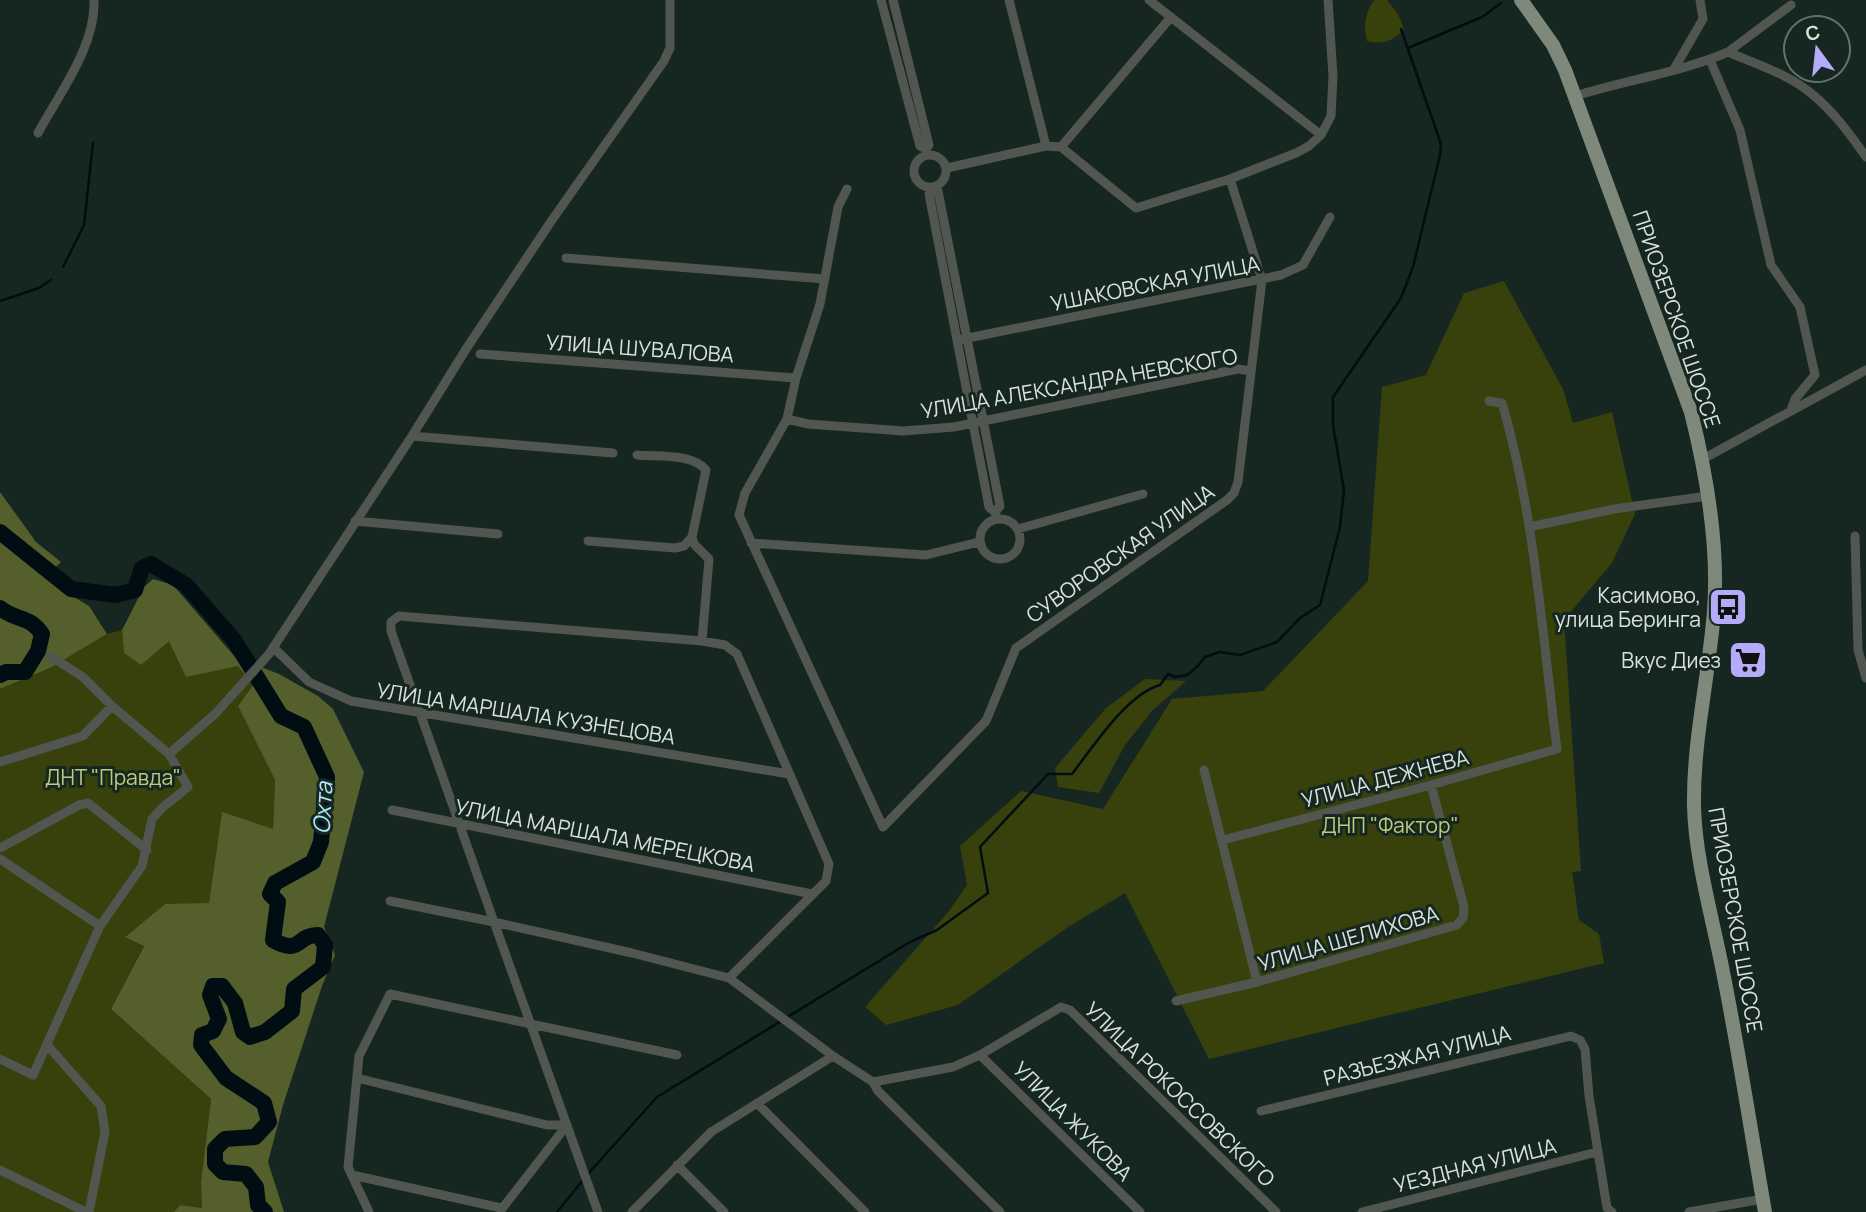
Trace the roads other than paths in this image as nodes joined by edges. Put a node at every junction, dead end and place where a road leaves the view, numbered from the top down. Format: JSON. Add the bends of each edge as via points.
{"nodes":[{"id":1,"x":94,"y":0,"type":"edge"},
{"id":2,"x":670,"y":0,"type":"edge"},
{"id":3,"x":881,"y":0,"type":"edge"},
{"id":4,"x":893,"y":0,"type":"edge"},
{"id":5,"x":1009,"y":0,"type":"edge"},
{"id":6,"x":1149,"y":0,"type":"edge"},
{"id":7,"x":1328,"y":0,"type":"edge"},
{"id":8,"x":1521,"y":0,"type":"edge"},
{"id":9,"x":1700,"y":0,"type":"edge"},
{"id":10,"x":1791,"y":5,"type":"dead end"},
{"id":11,"x":1171,"y":17,"type":"junction"},
{"id":12,"x":1728,"y":52,"type":"junction"},
{"id":13,"x":1710,"y":60,"type":"junction"},
{"id":14,"x":1674,"y":69,"type":"junction"},
{"id":15,"x":1575,"y":96,"type":"junction"},
{"id":16,"x":38,"y":133,"type":"dead end"},
{"id":17,"x":1321,"y":135,"type":"junction"},
{"id":18,"x":1046,"y":146,"type":"junction"},
{"id":19,"x":1060,"y":147,"type":"junction"},
{"id":20,"x":926,"y":152,"type":"junction"},
{"id":21,"x":1866,"y":157,"type":"edge"},
{"id":22,"x":947,"y":168,"type":"junction"},
{"id":23,"x":1230,"y":178,"type":"junction"},
{"id":24,"x":847,"y":189,"type":"dead end"},
{"id":25,"x":934,"y":189,"type":"junction"},
{"id":26,"x":1330,"y":217,"type":"dead end"},
{"id":27,"x":566,"y":258,"type":"dead end"},
{"id":28,"x":825,"y":279,"type":"junction"},
{"id":29,"x":1262,"y":281,"type":"junction"},
{"id":30,"x":962,"y":339,"type":"junction"},
{"id":31,"x":480,"y":354,"type":"dead end"},
{"id":32,"x":1866,"y":370,"type":"edge"},
{"id":33,"x":1251,"y":371,"type":"junction"},
{"id":34,"x":796,"y":378,"type":"junction"},
{"id":35,"x":1489,"y":401,"type":"dead end"},
{"id":36,"x":1791,"y":410,"type":"junction"},
{"id":37,"x":787,"y":419,"type":"junction"},
{"id":38,"x":978,"y":421,"type":"junction"},
{"id":39,"x":412,"y":436,"type":"junction"},
{"id":40,"x":613,"y":453,"type":"dead end"},
{"id":41,"x":637,"y":455,"type":"dead end"},
{"id":42,"x":1703,"y":458,"type":"junction"},
{"id":43,"x":1143,"y":494,"type":"dead end"},
{"id":44,"x":1708,"y":496,"type":"junction"},
{"id":45,"x":996,"y":515,"type":"junction"},
{"id":46,"x":355,"y":521,"type":"junction"},
{"id":47,"x":1529,"y":527,"type":"junction"},
{"id":48,"x":1018,"y":529,"type":"junction"},
{"id":49,"x":498,"y":534,"type":"dead end"},
{"id":50,"x":1855,"y":536,"type":"dead end"},
{"id":51,"x":692,"y":537,"type":"junction"},
{"id":52,"x":589,"y":541,"type":"dead end"},
{"id":53,"x":979,"y":542,"type":"junction"},
{"id":54,"x":751,"y":543,"type":"junction"},
{"id":55,"x":674,"y":548,"type":"junction"},
{"id":56,"x":703,"y":551,"type":"junction"},
{"id":57,"x":702,"y":641,"type":"junction"},
{"id":58,"x":271,"y":651,"type":"junction"},
{"id":59,"x":50,"y":656,"type":"dead end"},
{"id":60,"x":1866,"y":678,"type":"edge"},
{"id":61,"x":112,"y":706,"type":"junction"},
{"id":62,"x":421,"y":713,"type":"junction"},
{"id":63,"x":169,"y":754,"type":"junction"},
{"id":64,"x":0,"y":762,"type":"edge"},
{"id":65,"x":1204,"y":770,"type":"dead end"},
{"id":66,"x":789,"y":774,"type":"junction"},
{"id":67,"x":1431,"y":785,"type":"junction"},
{"id":68,"x":392,"y":810,"type":"dead end"},
{"id":69,"x":460,"y":824,"type":"junction"},
{"id":70,"x":1223,"y":840,"type":"junction"},
{"id":71,"x":0,"y":848,"type":"edge"},
{"id":72,"x":147,"y":850,"type":"junction"},
{"id":73,"x":0,"y":859,"type":"edge"},
{"id":74,"x":812,"y":894,"type":"junction"},
{"id":75,"x":390,"y":901,"type":"dead end"},
{"id":76,"x":494,"y":922,"type":"junction"},
{"id":77,"x":100,"y":926,"type":"junction"},
{"id":78,"x":729,"y":978,"type":"junction"},
{"id":79,"x":1257,"y":982,"type":"junction"},
{"id":80,"x":1176,"y":1001,"type":"dead end"},
{"id":81,"x":531,"y":1024,"type":"junction"},
{"id":82,"x":48,"y":1046,"type":"junction"},
{"id":83,"x":677,"y":1055,"type":"dead end"},
{"id":84,"x":980,"y":1055,"type":"junction"},
{"id":85,"x":833,"y":1056,"type":"junction"},
{"id":86,"x":0,"y":1059,"type":"edge"},
{"id":87,"x":357,"y":1078,"type":"junction"},
{"id":88,"x":873,"y":1082,"type":"junction"},
{"id":89,"x":757,"y":1103,"type":"junction"},
{"id":90,"x":1261,"y":1111,"type":"dead end"},
{"id":91,"x":567,"y":1125,"type":"junction"},
{"id":92,"x":1597,"y":1152,"type":"junction"},
{"id":93,"x":677,"y":1166,"type":"junction"},
{"id":94,"x":0,"y":1170,"type":"edge"},
{"id":95,"x":352,"y":1175,"type":"junction"},
{"id":96,"x":1764,"y":1205,"type":"edge"},
{"id":97,"x":501,"y":1210,"type":"edge"},
{"id":98,"x":88,"y":1212,"type":"edge"},
{"id":99,"x":369,"y":1212,"type":"edge"},
{"id":100,"x":598,"y":1212,"type":"edge"},
{"id":101,"x":632,"y":1212,"type":"edge"},
{"id":102,"x":724,"y":1212,"type":"edge"},
{"id":103,"x":864,"y":1212,"type":"edge"},
{"id":104,"x":1000,"y":1212,"type":"edge"},
{"id":105,"x":1140,"y":1212,"type":"edge"},
{"id":106,"x":1276,"y":1212,"type":"edge"},
{"id":107,"x":1362,"y":1212,"type":"edge"},
{"id":108,"x":1612,"y":1212,"type":"edge"},
{"id":109,"x":1689,"y":1212,"type":"edge"}],
"edges":[{"from":1,"to":16,"type":"street","via":[[87,44]]},
{"from":2,"to":39,"type":"street","via":[[670,48],[664,61],[552,220]]},
{"from":3,"to":20,"type":"street","via":[[919,146]]},
{"from":4,"to":20,"type":"street","via":[[929,145]]},
{"from":5,"to":18,"type":"street"},
{"from":6,"to":11,"type":"street"},
{"from":7,"to":17,"type":"street","via":[[1331,116]]},
{"from":8,"to":15,"type":"main road","name":"ПРИОЗЕРСКОЕ ШОССЕ","via":[[1553,45]]},
{"from":9,"to":14,"type":"street","via":[[1703,19]]},
{"from":10,"to":12,"type":"street"},
{"from":11,"to":17,"type":"street"},
{"from":11,"to":19,"type":"street"},
{"from":12,"to":13,"type":"street"},
{"from":12,"to":21,"type":"street","via":[[1793,80],[1811,93]]},
{"from":13,"to":14,"type":"street"},
{"from":13,"to":36,"type":"street","via":[[1740,130],[1771,264],[1800,307],[1809,345],[1815,375]]},
{"from":14,"to":15,"type":"street"},
{"from":15,"to":42,"type":"main road","name":"ПРИОЗЕРСКОЕ ШОССЕ"},
{"from":17,"to":23,"type":"street","via":[[1296,153]]},
{"from":18,"to":19,"type":"street"},
{"from":18,"to":22,"type":"street"},
{"from":19,"to":23,"type":"street","via":[[1136,208]]},
{"from":20,"to":22,"type":"street","via":[[940,157]]},
{"from":20,"to":25,"type":"street","via":[[914,171],[920,184]]},
{"from":22,"to":25,"type":"street","via":[[944,180]]},
{"from":23,"to":29,"type":"street","name":"СУВОРОВСКАЯ УЛИЦА"},
{"from":24,"to":28,"type":"street","via":[[838,207]]},
{"from":25,"to":30,"type":"street","via":[[929,194]]},
{"from":26,"to":29,"type":"street","name":"УШАКОВСКАЯ УЛИЦА","via":[[1303,265]]},
{"from":27,"to":28,"type":"street"},
{"from":28,"to":34,"type":"street"},
{"from":29,"to":30,"type":"street","name":"УШАКОВСКАЯ УЛИЦА"},
{"from":29,"to":33,"type":"street","name":"СУВОРОВСКАЯ УЛИЦА"},
{"from":30,"to":38,"type":"street"},
{"from":31,"to":34,"type":"street","name":"УЛИЦА ШУВАЛОВА"},
{"from":32,"to":36,"type":"street"},
{"from":33,"to":38,"type":"street","name":"УЛИЦА АЛЕКСАНДРА НЕВСКОГО","via":[[1238,369]]},
{"from":33,"to":54,"type":"street","name":"СУВОРОВСКАЯ УЛИЦА","via":[[1234,493],[1016,648],[986,721],[883,827]]},
{"from":34,"to":37,"type":"street"},
{"from":35,"to":47,"type":"street","via":[[1502,403],[1516,450]]},
{"from":36,"to":42,"type":"street"},
{"from":37,"to":38,"type":"street","name":"УЛИЦА АЛЕКСАНДРА НЕВСКОГО","via":[[903,431]]},
{"from":37,"to":54,"type":"street","via":[[745,493],[739,515]]},
{"from":38,"to":45,"type":"street","via":[[1000,506]]},
{"from":39,"to":40,"type":"street"},
{"from":39,"to":46,"type":"street"},
{"from":41,"to":51,"type":"street","via":[[691,459],[706,470]]},
{"from":42,"to":44,"type":"main road","name":"ПРИОЗЕРСКОЕ ШОССЕ"},
{"from":43,"to":48,"type":"street"},
{"from":44,"to":47,"type":"street"},
{"from":44,"to":96,"type":"main road","name":"ПРИОЗЕРСКОЕ ШОССЕ","via":[[1714,607],[1694,807]]},
{"from":45,"to":48,"type":"street"},
{"from":45,"to":53,"type":"street","via":[[983,527]]},
{"from":46,"to":49,"type":"street"},
{"from":46,"to":58,"type":"street"},
{"from":47,"to":67,"type":"street","name":"УЛИЦА ДЕЖНЕВА","via":[[1557,749]]},
{"from":48,"to":53,"type":"street","via":[[1018,548],[1004,559],[984,552]]},
{"from":50,"to":60,"type":"street","via":[[1858,650]]},
{"from":51,"to":55,"type":"street","via":[[684,546]]},
{"from":51,"to":56,"type":"street"},
{"from":52,"to":55,"type":"street"},
{"from":53,"to":54,"type":"street","via":[[926,555]]},
{"from":55,"to":56,"type":"street"},
{"from":56,"to":57,"type":"street","via":[[709,559]]},
{"from":57,"to":62,"type":"street","via":[[399,616],[391,622],[391,631]]},
{"from":57,"to":66,"type":"street","via":[[725,645],[737,654]]},
{"from":58,"to":62,"type":"street","name":"УЛИЦА МАРШАЛА КУЗНЕЦОВА","via":[[309,682],[351,701]]},
{"from":58,"to":63,"type":"street","via":[[215,714]]},
{"from":59,"to":61,"type":"street","via":[[83,677]]},
{"from":61,"to":63,"type":"street"},
{"from":61,"to":64,"type":"street","via":[[83,736]]},
{"from":62,"to":66,"type":"street","name":"УЛИЦА МАРШАЛА КУЗНЕЦОВА"},
{"from":62,"to":69,"type":"street"},
{"from":63,"to":72,"type":"street","via":[[188,787],[152,819]]},
{"from":65,"to":70,"type":"street"},
{"from":66,"to":74,"type":"street","via":[[829,864],[826,881]]},
{"from":67,"to":70,"type":"street","name":"УЛИЦА ДЕЖНЕВА"},
{"from":67,"to":79,"type":"street","name":"УЛИЦА ШЕЛИХОВА","via":[[1464,907],[1457,925]]},
{"from":68,"to":69,"type":"street","name":"УЛИЦА МАРШАЛА МЕРЕЦКОВА"},
{"from":69,"to":74,"type":"street","name":"УЛИЦА МАРШАЛА МЕРЕЦКОВА"},
{"from":69,"to":76,"type":"street"},
{"from":70,"to":79,"type":"street"},
{"from":71,"to":72,"type":"street","via":[[88,803]]},
{"from":72,"to":77,"type":"street","via":[[142,866]]},
{"from":73,"to":77,"type":"street"},
{"from":74,"to":78,"type":"street"},
{"from":75,"to":76,"type":"street"},
{"from":76,"to":78,"type":"street"},
{"from":76,"to":81,"type":"street"},
{"from":77,"to":82,"type":"street"},
{"from":78,"to":85,"type":"street"},
{"from":79,"to":80,"type":"street","name":"УЛИЦА ШЕЛИХОВА"},
{"from":81,"to":83,"type":"street"},
{"from":81,"to":87,"type":"street","via":[[390,994],[359,1056]]},
{"from":81,"to":91,"type":"street"},
{"from":82,"to":86,"type":"street","via":[[33,1075]]},
{"from":82,"to":98,"type":"street","via":[[101,1106],[105,1132]]},
{"from":84,"to":88,"type":"street","name":"УЛИЦА РОКОССОВСКОГО","via":[[953,1067]]},
{"from":84,"to":105,"type":"street","name":"УЛИЦА ЖУКОВА"},
{"from":84,"to":106,"type":"street","name":"УЛИЦА РОКОССОВСКОГО","via":[[1052,1010],[1070,1010]]},
{"from":85,"to":88,"type":"street"},
{"from":85,"to":89,"type":"street"},
{"from":87,"to":91,"type":"street","via":[[547,1125]]},
{"from":87,"to":95,"type":"street","via":[[348,1167]]},
{"from":88,"to":104,"type":"street"},
{"from":89,"to":93,"type":"street","via":[[711,1132]]},
{"from":89,"to":103,"type":"street"},
{"from":90,"to":92,"type":"street","name":"РАЗЪЕЗЖАЯ УЛИЦА","via":[[1571,1036],[1585,1049]]},
{"from":91,"to":97,"type":"street"},
{"from":91,"to":100,"type":"street"},
{"from":92,"to":107,"type":"street","name":"УЕЗДНАЯ УЛИЦА"},
{"from":92,"to":108,"type":"street","via":[[1607,1208]]},
{"from":93,"to":101,"type":"street"},
{"from":93,"to":102,"type":"street"},
{"from":94,"to":98,"type":"street"},
{"from":95,"to":97,"type":"street"},
{"from":95,"to":99,"type":"street"},
{"from":96,"to":109,"type":"street"}]}
